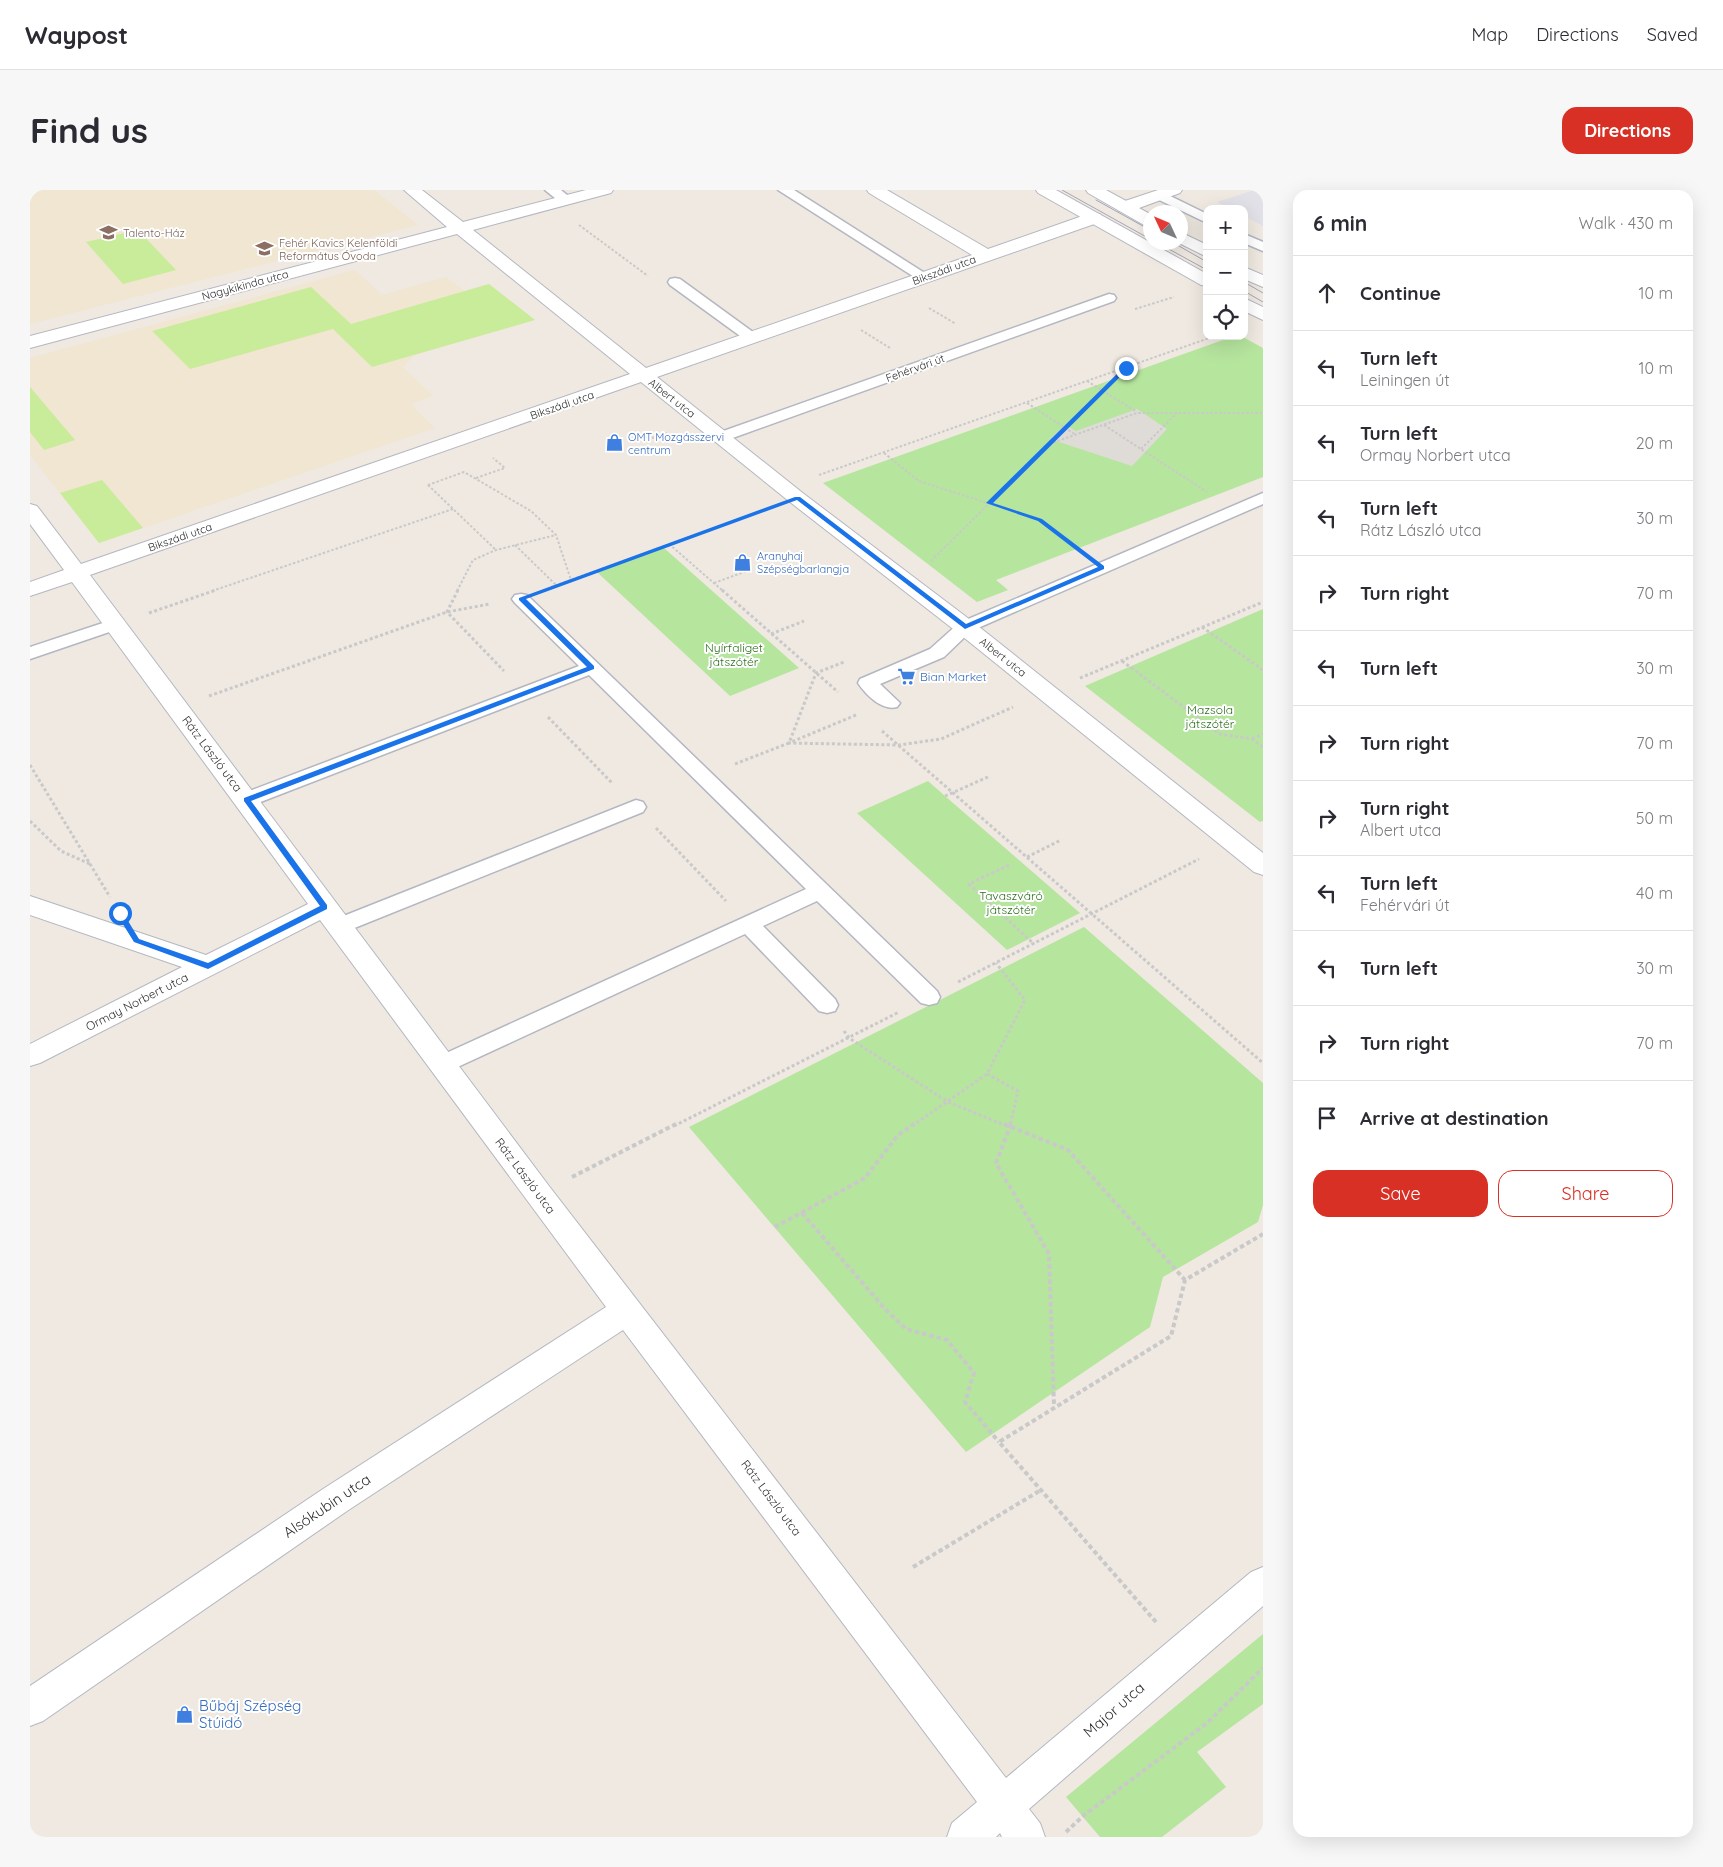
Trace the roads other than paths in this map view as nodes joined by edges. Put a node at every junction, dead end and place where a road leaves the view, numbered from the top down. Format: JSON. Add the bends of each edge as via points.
{"nodes":[{"id":1,"x":412,"y":190,"type":"edge"},
{"id":2,"x":605,"y":190,"type":"edge"},
{"id":3,"x":785,"y":190,"type":"edge"},
{"id":4,"x":875,"y":190,"type":"edge"},
{"id":5,"x":1044,"y":190,"type":"edge"},
{"id":6,"x":1094,"y":190,"type":"edge"},
{"id":7,"x":1167,"y":192,"type":"edge"},
{"id":8,"x":556,"y":198,"type":"edge"},
{"id":9,"x":1126,"y":207,"type":"junction"},
{"id":10,"x":1203,"y":215,"type":"edge"},
{"id":11,"x":1143,"y":217,"type":"edge"},
{"id":12,"x":1094,"y":218,"type":"junction"},
{"id":13,"x":460,"y":228,"type":"junction"},
{"id":14,"x":1248,"y":240,"type":"edge"},
{"id":15,"x":1188,"y":241,"type":"edge"},
{"id":16,"x":1263,"y":247,"type":"edge"},
{"id":17,"x":1203,"y":250,"type":"edge"},
{"id":18,"x":985,"y":255,"type":"junction"},
{"id":19,"x":1248,"y":274,"type":"edge"},
{"id":20,"x":924,"y":277,"type":"junction"},
{"id":21,"x":1203,"y":279,"type":"edge"},
{"id":22,"x":675,"y":282,"type":"road end"},
{"id":23,"x":1263,"y":282,"type":"edge"},
{"id":24,"x":1109,"y":298,"type":"road end"},
{"id":25,"x":1248,"y":306,"type":"edge"},
{"id":26,"x":1263,"y":315,"type":"edge"},
{"id":27,"x":752,"y":338,"type":"junction"},
{"id":28,"x":30,"y":342,"type":"edge"},
{"id":29,"x":644,"y":376,"type":"junction"},
{"id":30,"x":721,"y":437,"type":"junction"},
{"id":31,"x":1263,"y":498,"type":"edge"},
{"id":32,"x":30,"y":510,"type":"edge"},
{"id":33,"x":76,"y":573,"type":"junction"},
{"id":34,"x":30,"y":589,"type":"edge"},
{"id":35,"x":521,"y":599,"type":"road end"},
{"id":36,"x":115,"y":624,"type":"junction"},
{"id":37,"x":965,"y":627,"type":"junction"},
{"id":38,"x":30,"y":653,"type":"edge"},
{"id":39,"x":591,"y":668,"type":"junction"},
{"id":40,"x":890,"y":703,"type":"dead end"},
{"id":41,"x":246,"y":800,"type":"junction"},
{"id":42,"x":636,"y":808,"type":"road end"},
{"id":43,"x":1263,"y":866,"type":"edge"},
{"id":44,"x":820,"y":891,"type":"junction"},
{"id":45,"x":30,"y":905,"type":"edge"},
{"id":46,"x":331,"y":916,"type":"junction"},
{"id":47,"x":749,"y":925,"type":"junction"},
{"id":48,"x":208,"y":966,"type":"junction"},
{"id":49,"x":929,"y":997,"type":"road end"},
{"id":50,"x":827,"y":1005,"type":"road end"},
{"id":51,"x":30,"y":1056,"type":"edge"},
{"id":52,"x":441,"y":1065,"type":"junction"},
{"id":53,"x":628,"y":1310,"type":"junction"},
{"id":54,"x":1263,"y":1584,"type":"edge"},
{"id":55,"x":30,"y":1708,"type":"edge"},
{"id":56,"x":1002,"y":1805,"type":"junction"},
{"id":57,"x":966,"y":1837,"type":"edge"},
{"id":58,"x":1026,"y":1837,"type":"edge"}],
"edges":[{"from":1,"to":13,"type":"street","name":"Albert utca"},
{"from":2,"to":8,"type":"street","name":"Nagykikinda utca"},
{"from":3,"to":20,"type":"lane"},
{"from":4,"to":18,"type":"street"},
{"from":5,"to":12,"type":"street"},
{"from":6,"to":9,"type":"street"},
{"from":7,"to":9,"type":"street"},
{"from":7,"to":10,"type":"lane"},
{"from":8,"to":13,"type":"street","name":"Nagykikinda utca"},
{"from":9,"to":11,"type":"street"},
{"from":12,"to":18,"type":"street","name":"Bikszádi utca"},
{"from":12,"to":21,"type":"street"},
{"from":13,"to":28,"type":"street","name":"Nagykikinda utca"},
{"from":13,"to":29,"type":"street","name":"Albert utca"},
{"from":14,"to":16,"type":"lane"},
{"from":15,"to":17,"type":"street"},
{"from":18,"to":20,"type":"street","name":"Bikszádi utca"},
{"from":19,"to":23,"type":"street"},
{"from":20,"to":27,"type":"street","name":"Bikszádi utca"},
{"from":22,"to":27,"type":"lane"},
{"from":24,"to":30,"type":"lane","name":"Fehérvári út"},
{"from":25,"to":26,"type":"street"},
{"from":27,"to":29,"type":"street","name":"Bikszádi utca"},
{"from":29,"to":30,"type":"street","name":"Albert utca"},
{"from":29,"to":33,"type":"street","name":"Bikszádi utca"},
{"from":30,"to":37,"type":"street","name":"Albert utca"},
{"from":31,"to":37,"type":"lane"},
{"from":32,"to":33,"type":"street","name":"Rátz László utca"},
{"from":33,"to":34,"type":"street","name":"Bikszádi utca"},
{"from":33,"to":36,"type":"street","name":"Rátz László utca"},
{"from":35,"to":39,"type":"lane"},
{"from":36,"to":38,"type":"lane"},
{"from":36,"to":41,"type":"street","name":"Rátz László utca"},
{"from":37,"to":40,"type":"lane","via":[[937,653],[867,683]]},
{"from":37,"to":43,"type":"street","name":"Albert utca"},
{"from":39,"to":41,"type":"lane"},
{"from":39,"to":44,"type":"lane"},
{"from":41,"to":46,"type":"street","name":"Rátz László utca"},
{"from":42,"to":46,"type":"lane"},
{"from":44,"to":47,"type":"lane"},
{"from":44,"to":49,"type":"lane"},
{"from":45,"to":48,"type":"street"},
{"from":46,"to":48,"type":"street","name":"Ormay Norbert utca"},
{"from":46,"to":52,"type":"street","name":"Rátz László utca"},
{"from":47,"to":50,"type":"lane"},
{"from":47,"to":52,"type":"lane"},
{"from":48,"to":51,"type":"street","name":"Ormay Norbert utca"},
{"from":52,"to":53,"type":"street","name":"Rátz László utca"},
{"from":53,"to":55,"type":"street","name":"Alsókubin utca","via":[[335,1500]]},
{"from":53,"to":56,"type":"street","name":"Rátz László utca"},
{"from":54,"to":56,"type":"street","name":"Major utca"},
{"from":56,"to":57,"type":"street","name":"Major utca"},
{"from":56,"to":58,"type":"street","name":"Rátz László utca"}]}
